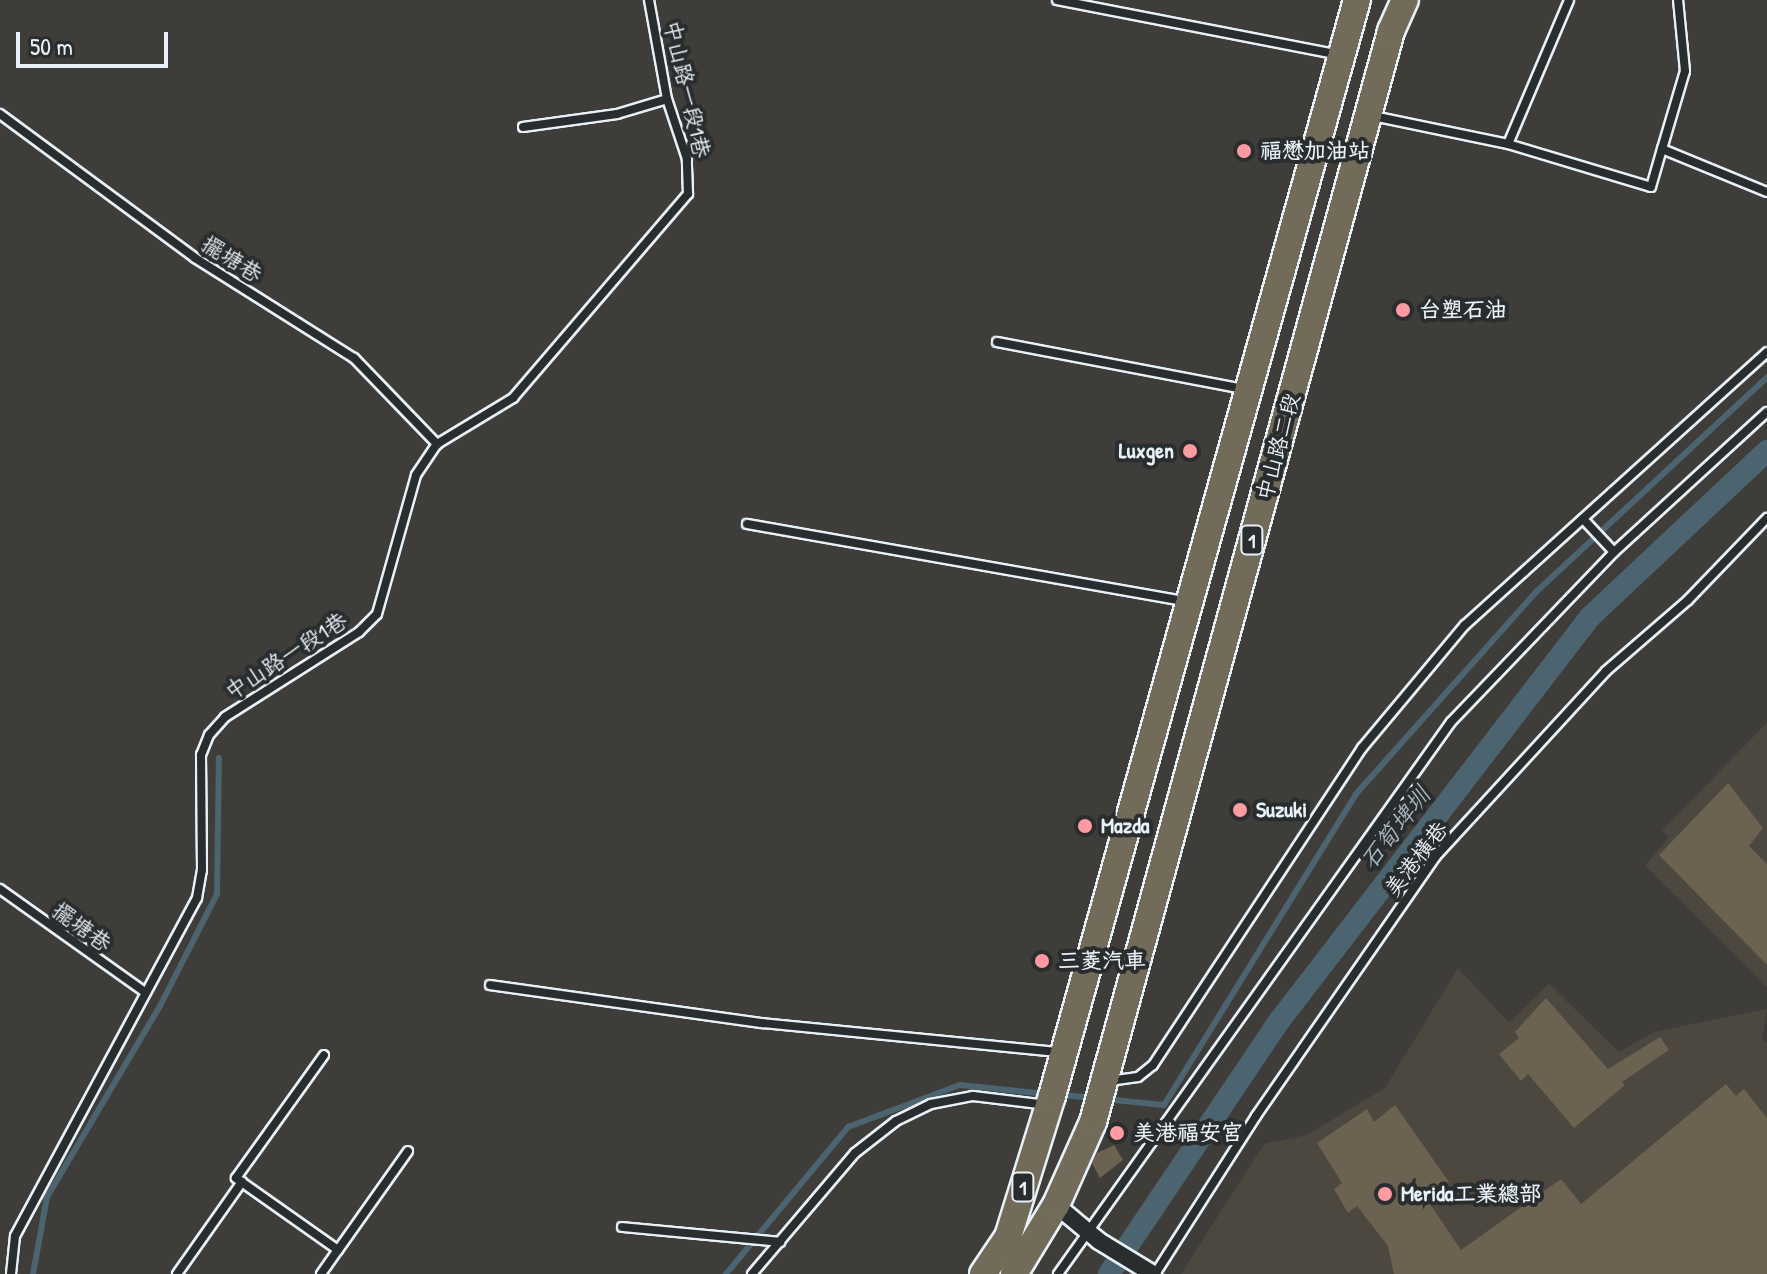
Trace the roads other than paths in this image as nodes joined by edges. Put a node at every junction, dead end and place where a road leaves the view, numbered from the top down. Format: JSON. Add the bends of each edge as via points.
{"nodes":[{"id":1,"x":649,"y":0,"type":"edge"},
{"id":2,"x":1057,"y":0,"type":"edge"},
{"id":3,"x":1357,"y":0,"type":"edge"},
{"id":4,"x":1405,"y":0,"type":"edge"},
{"id":5,"x":1569,"y":0,"type":"edge"},
{"id":6,"x":1678,"y":0,"type":"edge"},
{"id":7,"x":1344,"y":56,"type":"junction"},
{"id":8,"x":667,"y":99,"type":"junction"},
{"id":9,"x":0,"y":114,"type":"edge"},
{"id":10,"x":1368,"y":115,"type":"junction"},
{"id":11,"x":523,"y":127,"type":"dead end"},
{"id":12,"x":1508,"y":144,"type":"junction"},
{"id":13,"x":1662,"y":149,"type":"junction"},
{"id":14,"x":1767,"y":192,"type":"edge"},
{"id":15,"x":997,"y":342,"type":"dead end"},
{"id":16,"x":1767,"y":352,"type":"edge"},
{"id":17,"x":1246,"y":389,"type":"junction"},
{"id":18,"x":1767,"y":412,"type":"edge"},
{"id":19,"x":437,"y":444,"type":"junction"},
{"id":20,"x":1767,"y":518,"type":"edge"},
{"id":21,"x":1583,"y":519,"type":"junction"},
{"id":22,"x":747,"y":524,"type":"dead end"},
{"id":23,"x":1614,"y":552,"type":"junction"},
{"id":24,"x":1190,"y":602,"type":"junction"},
{"id":25,"x":0,"y":889,"type":"edge"},
{"id":26,"x":490,"y":985,"type":"dead end"},
{"id":27,"x":145,"y":992,"type":"junction"},
{"id":28,"x":1064,"y":1052,"type":"junction"},
{"id":29,"x":324,"y":1055,"type":"dead end"},
{"id":30,"x":1105,"y":1082,"type":"junction"},
{"id":31,"x":1050,"y":1100,"type":"junction"},
{"id":32,"x":408,"y":1151,"type":"dead end"},
{"id":33,"x":242,"y":1182,"type":"junction"},
{"id":34,"x":1056,"y":1205,"type":"junction"},
{"id":35,"x":622,"y":1227,"type":"dead end"},
{"id":36,"x":1085,"y":1229,"type":"junction"},
{"id":37,"x":780,"y":1242,"type":"junction"},
{"id":38,"x":338,"y":1250,"type":"junction"},
{"id":39,"x":11,"y":1274,"type":"edge"},
{"id":40,"x":177,"y":1274,"type":"edge"},
{"id":41,"x":321,"y":1274,"type":"edge"},
{"id":42,"x":752,"y":1274,"type":"edge"},
{"id":43,"x":983,"y":1274,"type":"edge"},
{"id":44,"x":1014,"y":1274,"type":"edge"},
{"id":45,"x":1058,"y":1274,"type":"edge"},
{"id":46,"x":1154,"y":1274,"type":"edge"}],
"edges":[{"from":1,"to":8,"type":"lane","name":"中山路一段1巷"},
{"from":2,"to":7,"type":"lane"},
{"from":3,"to":7,"type":"main road","name":"中山路二段","number":"1"},
{"from":4,"to":10,"type":"main road","name":"中山路二段","number":"1"},
{"from":5,"to":12,"type":"lane"},
{"from":6,"to":13,"type":"lane","via":[[1685,71]]},
{"from":7,"to":17,"type":"main road","name":"中山路二段","number":"1"},
{"from":8,"to":11,"type":"lane","via":[[617,114]]},
{"from":8,"to":19,"type":"lane","name":"中山路一段1巷","via":[[687,159],[688,194],[513,398]]},
{"from":9,"to":19,"type":"lane","name":"擺塘巷","via":[[195,258],[305,322],[354,358]]},
{"from":10,"to":12,"type":"lane"},
{"from":10,"to":30,"type":"main road","name":"中山路二段","number":"1"},
{"from":12,"to":13,"type":"lane","via":[[1651,187]]},
{"from":13,"to":14,"type":"lane"},
{"from":15,"to":17,"type":"lane"},
{"from":16,"to":21,"type":"lane"},
{"from":17,"to":24,"type":"main road","name":"中山路二段","number":"1"},
{"from":18,"to":23,"type":"lane"},
{"from":19,"to":27,"type":"lane","name":"中山路一段1巷","via":[[416,475],[377,614],[359,632],[236,710],[209,735],[201,755],[202,870],[197,898]]},
{"from":20,"to":46,"type":"lane","name":"美港橫巷","via":[[1688,600],[1606,671],[1436,856]]},
{"from":21,"to":23,"type":"lane"},
{"from":21,"to":30,"type":"lane","via":[[1465,625],[1362,748],[1153,1065],[1138,1077]]},
{"from":22,"to":24,"type":"lane"},
{"from":23,"to":36,"type":"lane","via":[[1451,722]]},
{"from":24,"to":28,"type":"main road","name":"中山路二段","number":"1"},
{"from":25,"to":27,"type":"lane","name":"擺塘巷"},
{"from":26,"to":28,"type":"lane","via":[[762,1023]]},
{"from":27,"to":39,"type":"lane","name":"中山路一段1巷","via":[[15,1236]]},
{"from":28,"to":31,"type":"main road","number":"1"},
{"from":29,"to":33,"type":"lane","via":[[236,1178]]},
{"from":30,"to":34,"type":"main road","number":"1"},
{"from":31,"to":37,"type":"lane","via":[[973,1096],[931,1104],[896,1121],[855,1153]]},
{"from":31,"to":43,"type":"main road","number":"1","via":[[1008,1237]]},
{"from":32,"to":38,"type":"lane"},
{"from":33,"to":38,"type":"lane"},
{"from":33,"to":40,"type":"lane"},
{"from":34,"to":36,"type":"street"},
{"from":34,"to":44,"type":"main road","number":"1"},
{"from":35,"to":37,"type":"lane"},
{"from":36,"to":45,"type":"lane"},
{"from":36,"to":46,"type":"street"},
{"from":37,"to":42,"type":"lane"},
{"from":38,"to":41,"type":"lane"}]}
